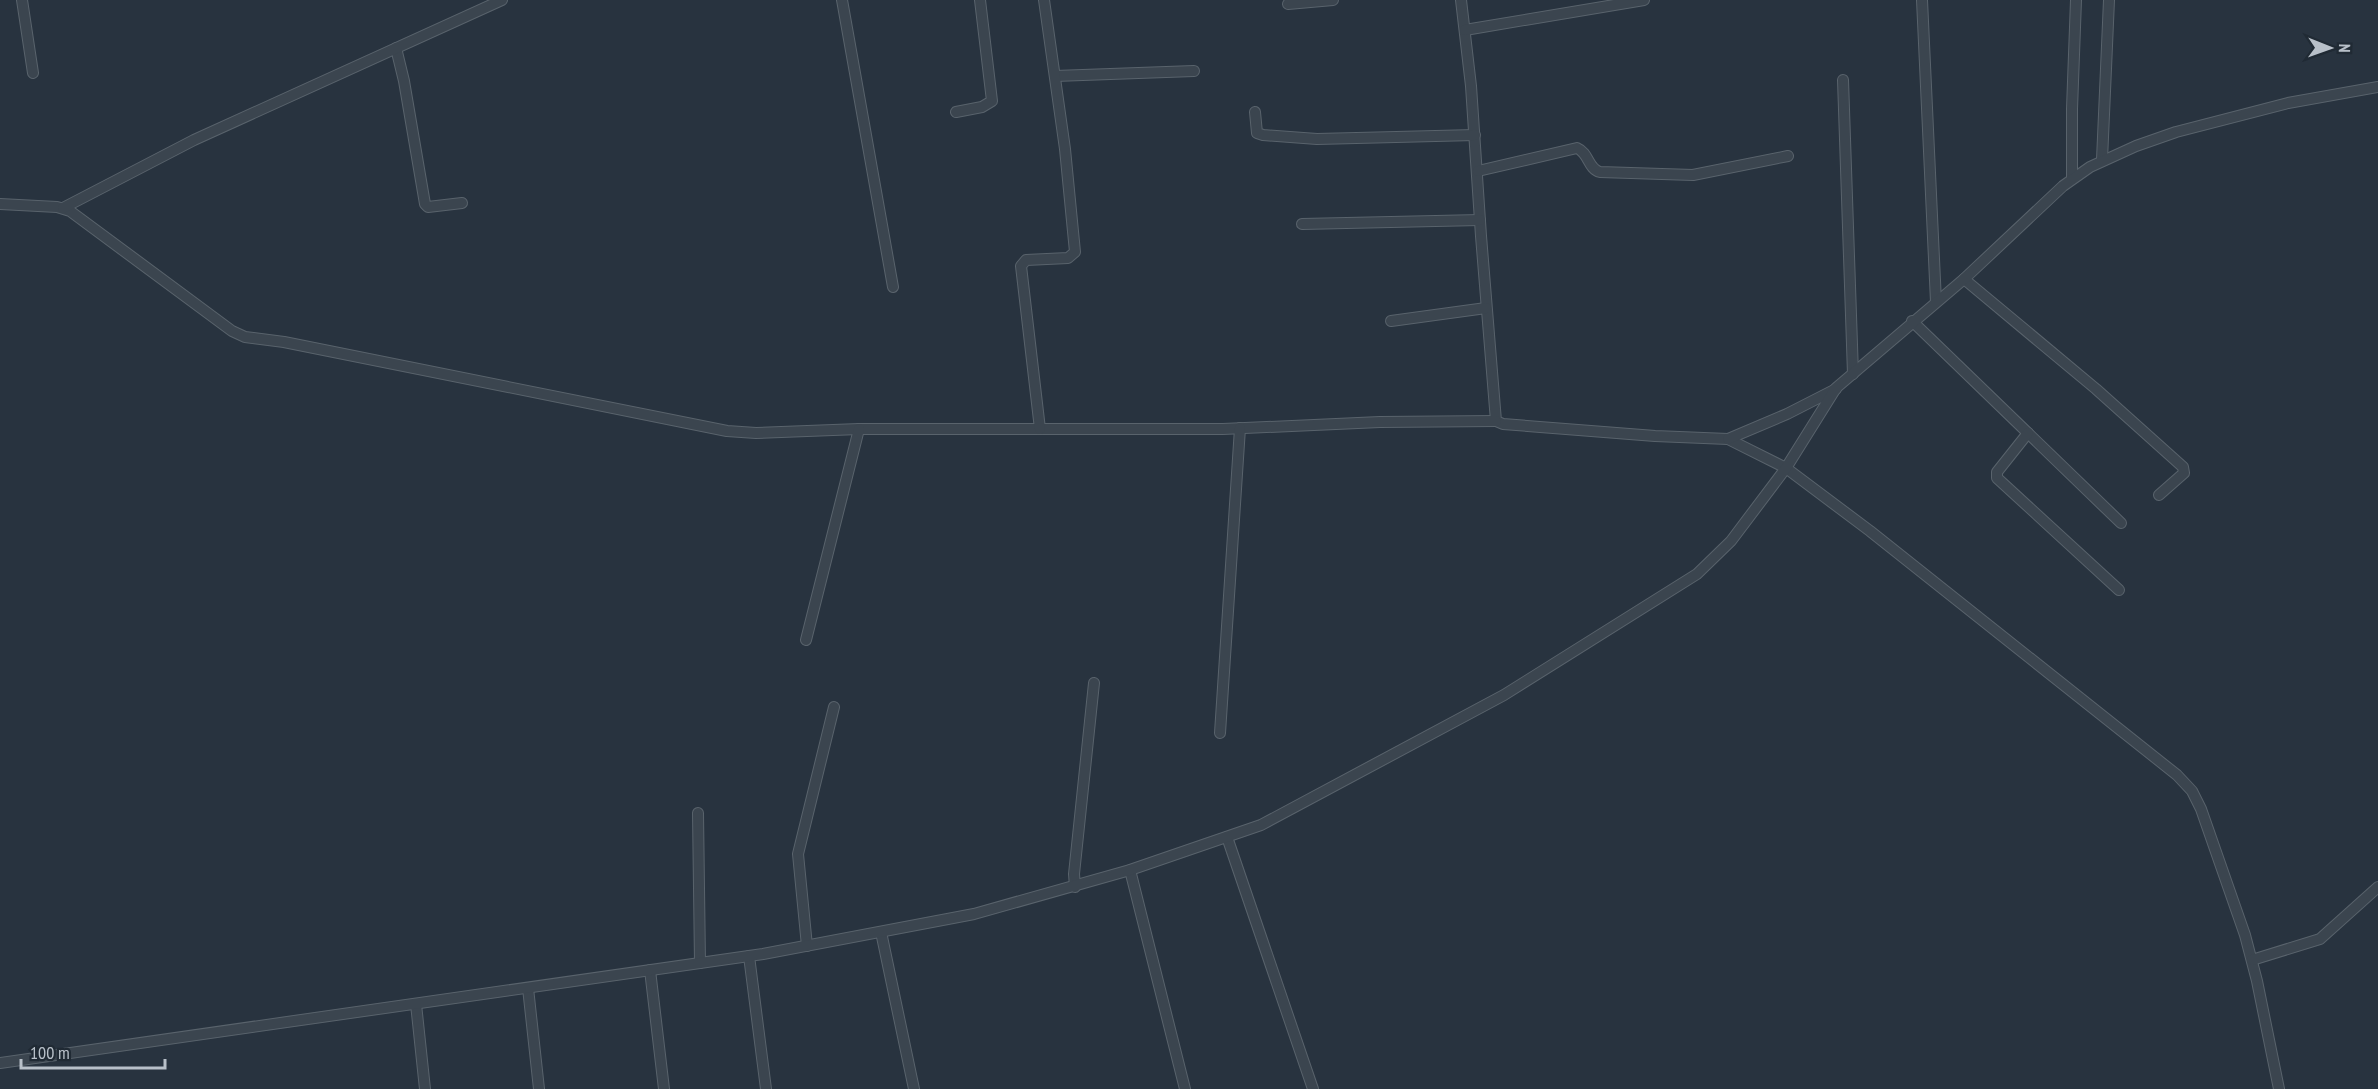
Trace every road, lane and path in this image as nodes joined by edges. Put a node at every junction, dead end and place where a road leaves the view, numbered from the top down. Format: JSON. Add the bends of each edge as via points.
{"nodes":[{"id":1,"x":22,"y":0,"type":"edge"},
{"id":2,"x":502,"y":0,"type":"edge"},
{"id":3,"x":842,"y":0,"type":"edge"},
{"id":4,"x":980,"y":0,"type":"edge"},
{"id":5,"x":1044,"y":0,"type":"edge"},
{"id":6,"x":1333,"y":0,"type":"edge"},
{"id":7,"x":1461,"y":0,"type":"edge"},
{"id":8,"x":1644,"y":0,"type":"edge"},
{"id":9,"x":1922,"y":0,"type":"edge"},
{"id":10,"x":2076,"y":0,"type":"edge"},
{"id":11,"x":2109,"y":0,"type":"edge"},
{"id":12,"x":1288,"y":3,"type":"dead end"},
{"id":13,"x":1465,"y":30,"type":"junction"},
{"id":14,"x":396,"y":48,"type":"junction"},
{"id":15,"x":1194,"y":71,"type":"dead end"},
{"id":16,"x":33,"y":73,"type":"dead end"},
{"id":17,"x":1055,"y":76,"type":"junction"},
{"id":18,"x":1843,"y":80,"type":"dead end"},
{"id":19,"x":2378,"y":87,"type":"edge"},
{"id":20,"x":956,"y":112,"type":"dead end"},
{"id":21,"x":1256,"y":112,"type":"dead end"},
{"id":22,"x":1475,"y":135,"type":"junction"},
{"id":23,"x":1788,"y":156,"type":"dead end"},
{"id":24,"x":2102,"y":160,"type":"junction"},
{"id":25,"x":1478,"y":171,"type":"junction"},
{"id":26,"x":2072,"y":179,"type":"junction"},
{"id":27,"x":462,"y":203,"type":"dead end"},
{"id":28,"x":0,"y":204,"type":"edge"},
{"id":29,"x":63,"y":208,"type":"junction"},
{"id":30,"x":1480,"y":220,"type":"junction"},
{"id":31,"x":1302,"y":224,"type":"dead end"},
{"id":32,"x":1964,"y":279,"type":"junction"},
{"id":33,"x":893,"y":287,"type":"dead end"},
{"id":34,"x":1936,"y":302,"type":"junction"},
{"id":35,"x":1486,"y":308,"type":"junction"},
{"id":36,"x":1391,"y":321,"type":"dead end"},
{"id":37,"x":1912,"y":321,"type":"junction"},
{"id":38,"x":1852,"y":374,"type":"junction"},
{"id":39,"x":1836,"y":388,"type":"junction"},
{"id":40,"x":1496,"y":421,"type":"junction"},
{"id":41,"x":1240,"y":428,"type":"junction"},
{"id":42,"x":859,"y":429,"type":"junction"},
{"id":43,"x":1040,"y":429,"type":"junction"},
{"id":44,"x":2028,"y":433,"type":"junction"},
{"id":45,"x":1728,"y":439,"type":"junction"},
{"id":46,"x":1786,"y":468,"type":"junction"},
{"id":47,"x":2159,"y":495,"type":"dead end"},
{"id":48,"x":2121,"y":523,"type":"dead end"},
{"id":49,"x":2120,"y":590,"type":"dead end"},
{"id":50,"x":806,"y":640,"type":"dead end"},
{"id":51,"x":1094,"y":683,"type":"dead end"},
{"id":52,"x":834,"y":707,"type":"dead end"},
{"id":53,"x":1220,"y":733,"type":"dead end"},
{"id":54,"x":698,"y":813,"type":"dead end"},
{"id":55,"x":1227,"y":837,"type":"junction"},
{"id":56,"x":1130,"y":870,"type":"junction"},
{"id":57,"x":1075,"y":887,"type":"junction"},
{"id":58,"x":2378,"y":887,"type":"edge"},
{"id":59,"x":881,"y":932,"type":"junction"},
{"id":60,"x":807,"y":946,"type":"junction"},
{"id":61,"x":749,"y":956,"type":"junction"},
{"id":62,"x":2252,"y":960,"type":"junction"},
{"id":63,"x":700,"y":963,"type":"junction"},
{"id":64,"x":650,"y":970,"type":"junction"},
{"id":65,"x":528,"y":988,"type":"junction"},
{"id":66,"x":416,"y":1004,"type":"junction"},
{"id":67,"x":0,"y":1063,"type":"edge"},
{"id":68,"x":425,"y":1089,"type":"edge"},
{"id":69,"x":539,"y":1089,"type":"edge"},
{"id":70,"x":664,"y":1089,"type":"edge"},
{"id":71,"x":766,"y":1089,"type":"edge"},
{"id":72,"x":914,"y":1089,"type":"edge"},
{"id":73,"x":1185,"y":1089,"type":"edge"},
{"id":74,"x":1313,"y":1089,"type":"edge"},
{"id":75,"x":2279,"y":1089,"type":"edge"}],
"edges":[{"from":1,"to":16,"type":"street"},
{"from":2,"to":14,"type":"street"},
{"from":3,"to":33,"type":"street"},
{"from":4,"to":20,"type":"street","via":[[992,101]]},
{"from":5,"to":17,"type":"street"},
{"from":6,"to":12,"type":"street"},
{"from":7,"to":13,"type":"street"},
{"from":8,"to":13,"type":"street"},
{"from":9,"to":34,"type":"street"},
{"from":10,"to":26,"type":"street"},
{"from":11,"to":24,"type":"street"},
{"from":13,"to":22,"type":"street"},
{"from":14,"to":27,"type":"street","via":[[424,204],[428,207]]},
{"from":14,"to":29,"type":"street","via":[[194,140]]},
{"from":15,"to":17,"type":"street"},
{"from":17,"to":43,"type":"street","via":[[1075,252],[1068,258],[1026,261],[1021,266]]},
{"from":18,"to":38,"type":"street"},
{"from":19,"to":24,"type":"street","via":[[2288,103],[2187,129]]},
{"from":21,"to":22,"type":"street","via":[[1255,128],[1263,135],[1317,139]]},
{"from":22,"to":25,"type":"street"},
{"from":23,"to":25,"type":"street","via":[[1693,175],[1600,172],[1593,170],[1577,148]]},
{"from":24,"to":26,"type":"street"},
{"from":25,"to":30,"type":"street"},
{"from":26,"to":32,"type":"street"},
{"from":28,"to":29,"type":"street"},
{"from":29,"to":42,"type":"street","via":[[245,337],[727,431]]},
{"from":30,"to":31,"type":"street"},
{"from":30,"to":35,"type":"street"},
{"from":32,"to":34,"type":"street"},
{"from":32,"to":47,"type":"street","via":[[2184,467],[2184,473]]},
{"from":34,"to":37,"type":"street"},
{"from":35,"to":36,"type":"street"},
{"from":35,"to":40,"type":"street"},
{"from":37,"to":38,"type":"street"},
{"from":37,"to":44,"type":"street"},
{"from":38,"to":39,"type":"street"},
{"from":39,"to":45,"type":"street"},
{"from":39,"to":46,"type":"street"},
{"from":40,"to":41,"type":"street"},
{"from":40,"to":45,"type":"street","via":[[1633,435]]},
{"from":41,"to":43,"type":"street"},
{"from":41,"to":53,"type":"street"},
{"from":42,"to":43,"type":"street"},
{"from":42,"to":50,"type":"street"},
{"from":44,"to":48,"type":"street"},
{"from":44,"to":49,"type":"street","via":[[1997,472],[1997,478]]},
{"from":45,"to":46,"type":"street"},
{"from":46,"to":55,"type":"street","via":[[1731,541],[1697,574],[1504,695],[1262,825]]},
{"from":46,"to":62,"type":"street","via":[[2187,784],[2201,809]]},
{"from":51,"to":57,"type":"street"},
{"from":52,"to":60,"type":"street","via":[[798,854]]},
{"from":54,"to":63,"type":"street"},
{"from":55,"to":56,"type":"street"},
{"from":55,"to":74,"type":"street"},
{"from":56,"to":57,"type":"street"},
{"from":56,"to":73,"type":"street"},
{"from":57,"to":59,"type":"street","via":[[974,914]]},
{"from":58,"to":62,"type":"street","via":[[2320,939]]},
{"from":59,"to":60,"type":"street"},
{"from":59,"to":72,"type":"street"},
{"from":60,"to":61,"type":"street"},
{"from":61,"to":63,"type":"street"},
{"from":61,"to":71,"type":"street"},
{"from":62,"to":75,"type":"street"},
{"from":63,"to":64,"type":"street"},
{"from":64,"to":65,"type":"street"},
{"from":64,"to":70,"type":"street"},
{"from":65,"to":66,"type":"street"},
{"from":65,"to":69,"type":"street"},
{"from":66,"to":67,"type":"street"},
{"from":66,"to":68,"type":"street"}]}
